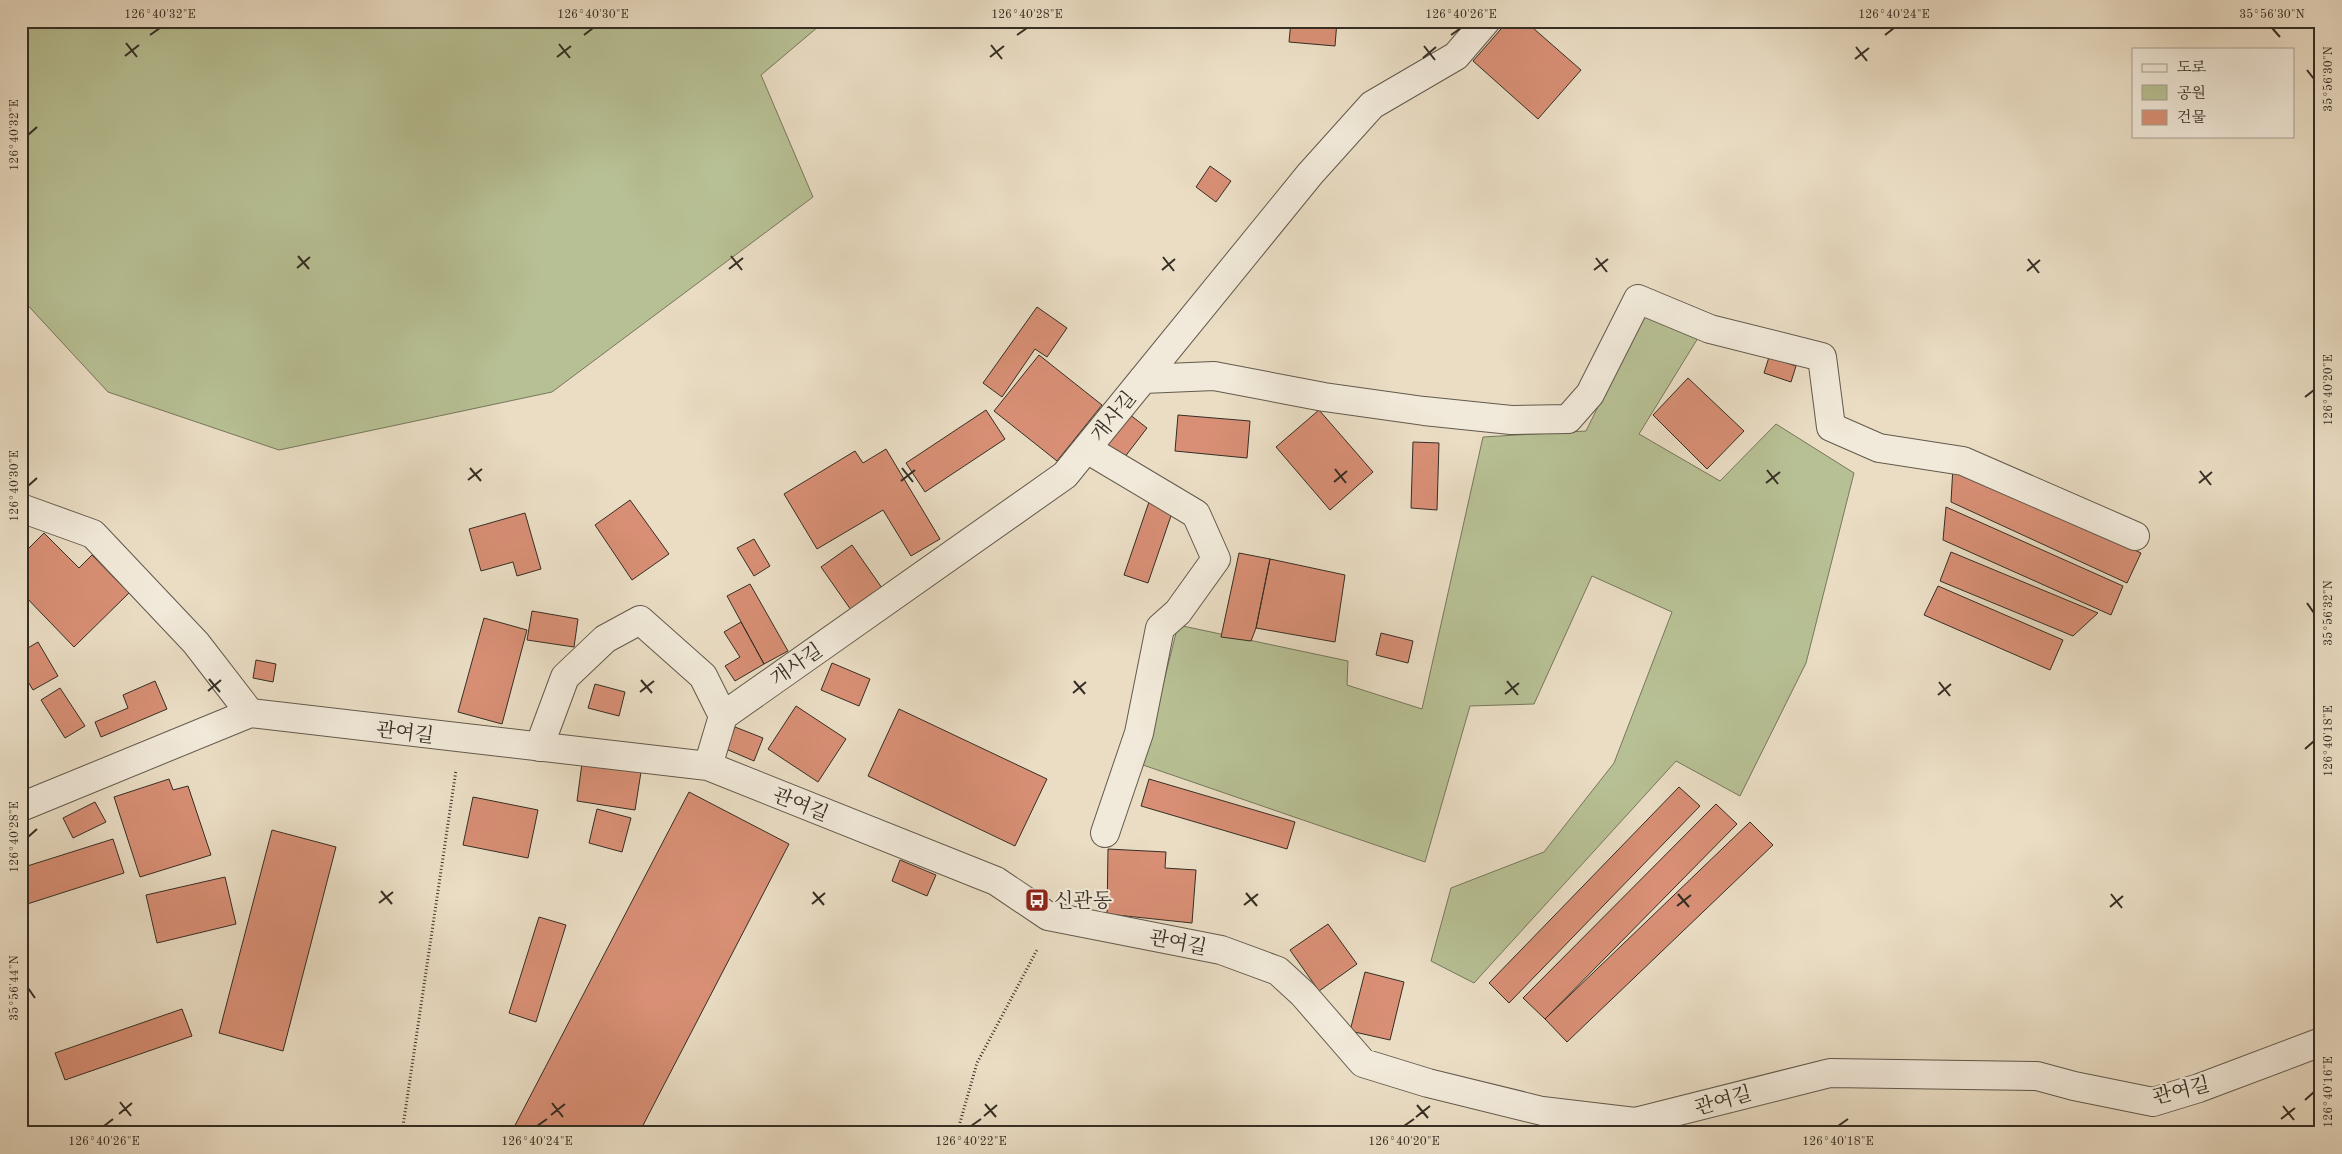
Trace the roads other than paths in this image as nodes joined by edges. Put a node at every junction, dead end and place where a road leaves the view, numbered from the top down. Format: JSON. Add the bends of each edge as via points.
{"nodes":[{"id":1,"x":1481,"y":23,"type":"edge"},
{"id":2,"x":1143,"y":379,"type":"junction"},
{"id":3,"x":1087,"y":449,"type":"junction"},
{"id":4,"x":21,"y":508,"type":"edge"},
{"id":5,"x":2135,"y":536,"type":"dead end"},
{"id":6,"x":250,"y":713,"type":"junction"},
{"id":7,"x":723,"y":716,"type":"junction"},
{"id":8,"x":539,"y":747,"type":"junction"},
{"id":9,"x":708,"y":766,"type":"junction"},
{"id":10,"x":21,"y":807,"type":"edge"},
{"id":11,"x":1105,"y":833,"type":"dead end"},
{"id":12,"x":2321,"y":1042,"type":"edge"}],
"edges":[{"from":1,"to":2,"type":"street","name":"개사길","via":[[1456,56],[1372,105],[1310,174]]},
{"from":2,"to":3,"type":"street","name":"개사길"},
{"from":2,"to":5,"type":"street","via":[[1214,376],[1324,397],[1424,411],[1511,420],[1568,419],[1590,394],[1638,299],[1710,329],[1822,357],[1831,427],[1879,448],[1963,461]]},
{"from":3,"to":7,"type":"street","name":"개사길","via":[[1065,475]]},
{"from":3,"to":11,"type":"street","via":[[1196,514],[1216,559],[1178,612],[1160,628],[1139,733]]},
{"from":4,"to":6,"type":"street","via":[[93,534],[196,643]]},
{"from":6,"to":8,"type":"street","name":"관여길"},
{"from":6,"to":10,"type":"street","name":"관여길"},
{"from":7,"to":8,"type":"street","via":[[703,676],[640,620],[605,639],[565,677]]},
{"from":7,"to":9,"type":"street"},
{"from":8,"to":9,"type":"street","name":"관여길"},
{"from":9,"to":12,"type":"street","name":"관여길","via":[[996,881],[1048,916],[1221,950],[1278,972],[1303,994],[1363,1063],[1542,1111],[1635,1122],[1830,1073],[2037,1076],[2153,1102]]}]}
